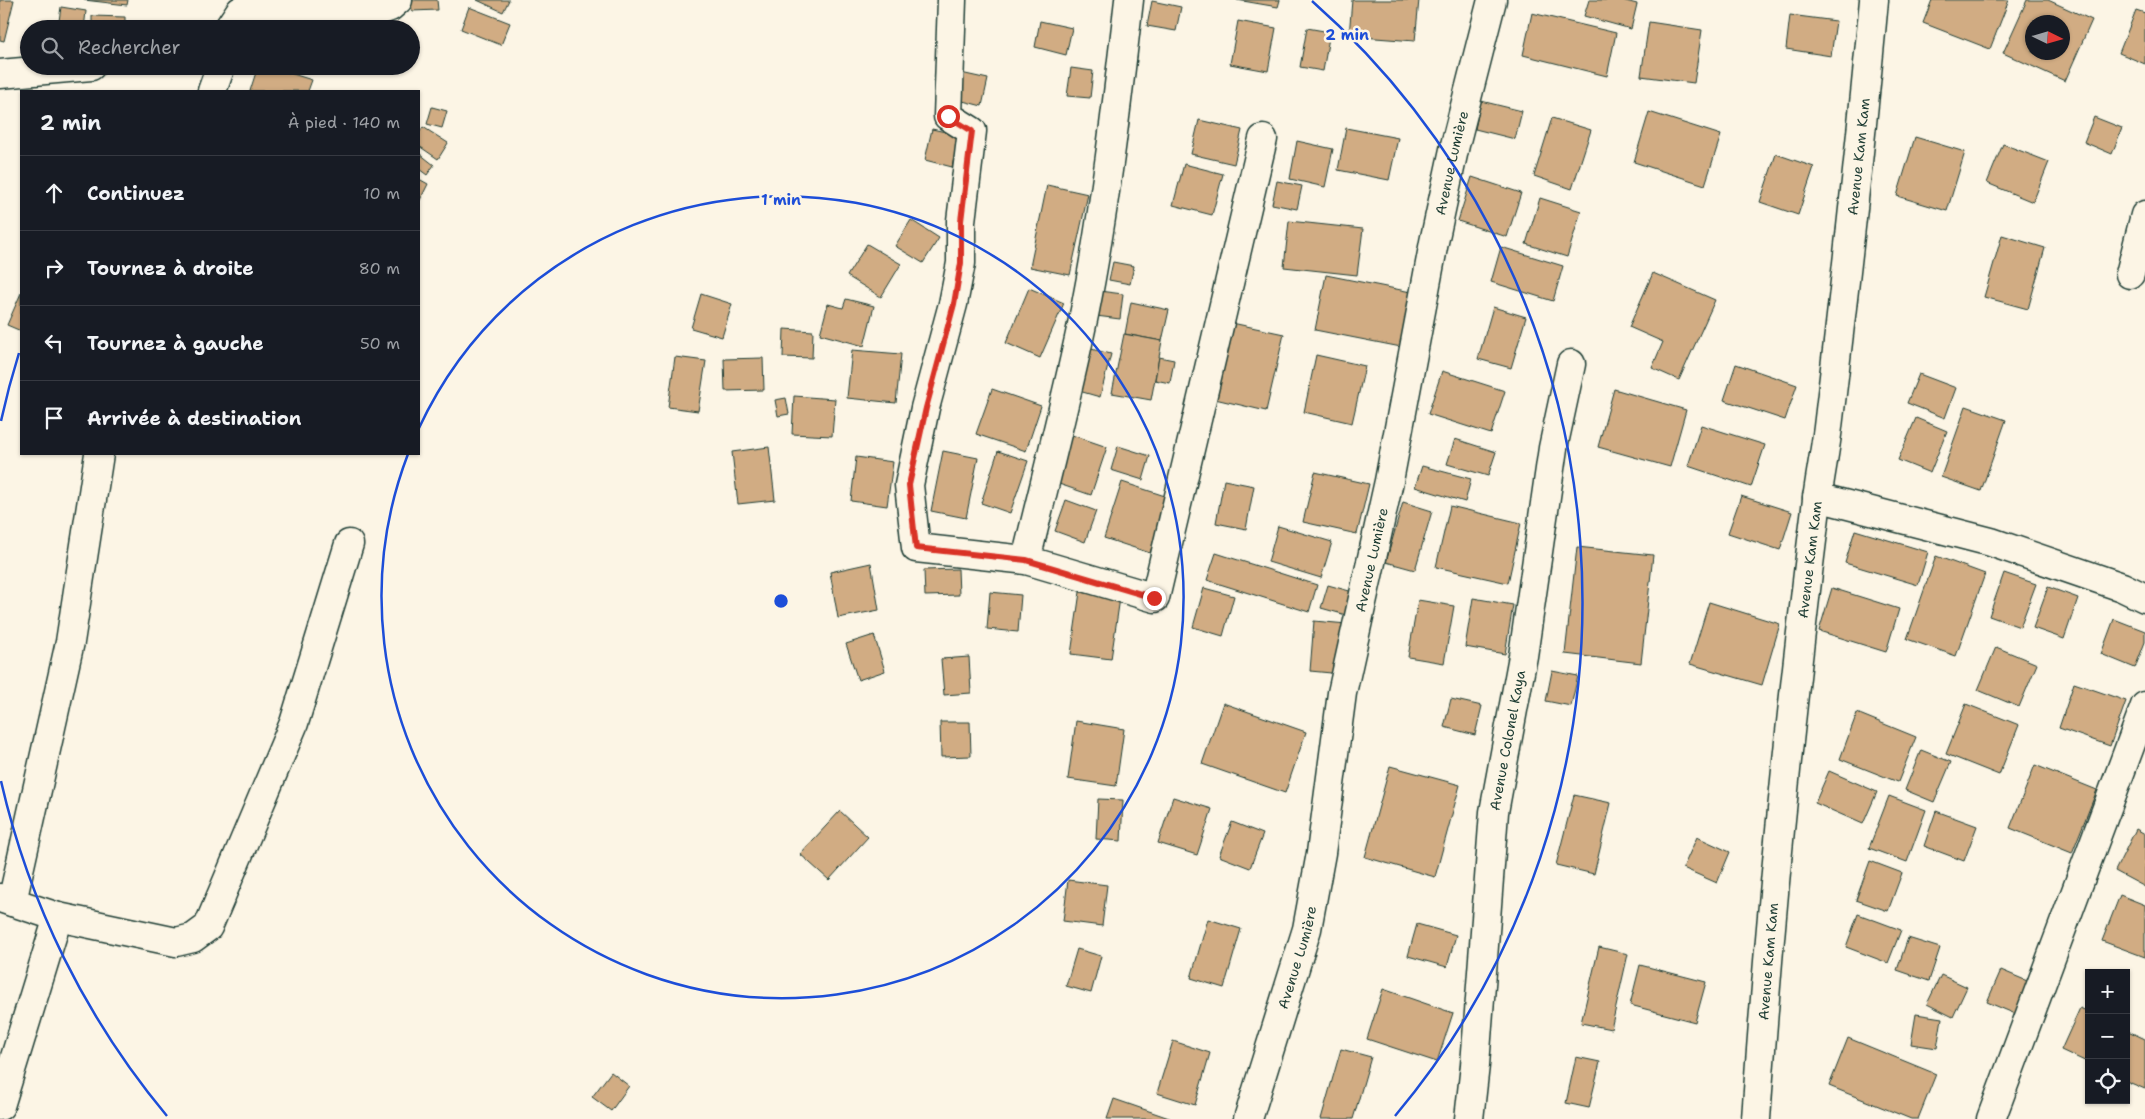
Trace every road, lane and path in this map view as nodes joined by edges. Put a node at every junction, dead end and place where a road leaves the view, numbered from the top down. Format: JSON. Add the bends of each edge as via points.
{"nodes":[{"id":1,"x":398,"y":0,"type":"edge"},
{"id":2,"x":952,"y":0,"type":"edge"},
{"id":3,"x":1129,"y":0,"type":"edge"},
{"id":4,"x":1492,"y":0,"type":"edge"},
{"id":5,"x":1874,"y":0,"type":"edge"},
{"id":6,"x":234,"y":20,"type":"edge"},
{"id":7,"x":20,"y":72,"type":"edge"},
{"id":8,"x":0,"y":74,"type":"edge"},
{"id":9,"x":218,"y":75,"type":"edge"},
{"id":10,"x":212,"y":90,"type":"edge"},
{"id":11,"x":1262,"y":139,"type":"dead end"},
{"id":12,"x":2145,"y":215,"type":"edge"},
{"id":13,"x":2130,"y":274,"type":"dead end"},
{"id":14,"x":1571,"y":364,"type":"dead end"},
{"id":15,"x":99,"y":455,"type":"edge"},
{"id":16,"x":1817,"y":497,"type":"junction"},
{"id":17,"x":349,"y":544,"type":"dead end"},
{"id":18,"x":1026,"y":560,"type":"junction"},
{"id":19,"x":2145,"y":598,"type":"edge"},
{"id":20,"x":2145,"y":706,"type":"edge"},
{"id":21,"x":6,"y":900,"type":"edge"},
{"id":22,"x":58,"y":917,"type":"junction"},
{"id":23,"x":0,"y":1106,"type":"edge"},
{"id":24,"x":1248,"y":1119,"type":"edge"},
{"id":25,"x":1469,"y":1119,"type":"edge"},
{"id":26,"x":1756,"y":1119,"type":"edge"},
{"id":27,"x":1991,"y":1119,"type":"edge"}],
"edges":[{"from":1,"to":6,"type":"street","via":[[376,12],[254,5],[240,11]]},
{"from":2,"to":18,"type":"street","via":[[948,116],[972,131],[961,221],[961,263],[954,304],[909,485],[916,548]]},
{"from":3,"to":18,"type":"street","via":[[1112,146],[1085,309]]},
{"from":4,"to":24,"type":"street","name":"Avenue Lumière","via":[[1434,242],[1389,480],[1342,694],[1321,853],[1307,929]]},
{"from":5,"to":16,"type":"street","name":"Avenue Kam Kam","via":[[1829,422]]},
{"from":7,"to":8,"type":"street"},
{"from":9,"to":10,"type":"street"},
{"from":11,"to":18,"type":"street","via":[[1154,598]]},
{"from":12,"to":13,"type":"street"},
{"from":14,"to":25,"type":"street","name":"Avenue Colonel Kaya","via":[[1553,448],[1523,656],[1494,812]]},
{"from":15,"to":21,"type":"street","via":[[70,642]]},
{"from":16,"to":19,"type":"street","via":[[1992,542]]},
{"from":16,"to":26,"type":"street","name":"Avenue Kam Kam","via":[[1765,979]]},
{"from":17,"to":22,"type":"street","via":[[294,723],[208,927],[193,938],[176,942]]},
{"from":20,"to":27,"type":"street"},
{"from":21,"to":22,"type":"street"},
{"from":22,"to":23,"type":"street"}]}
